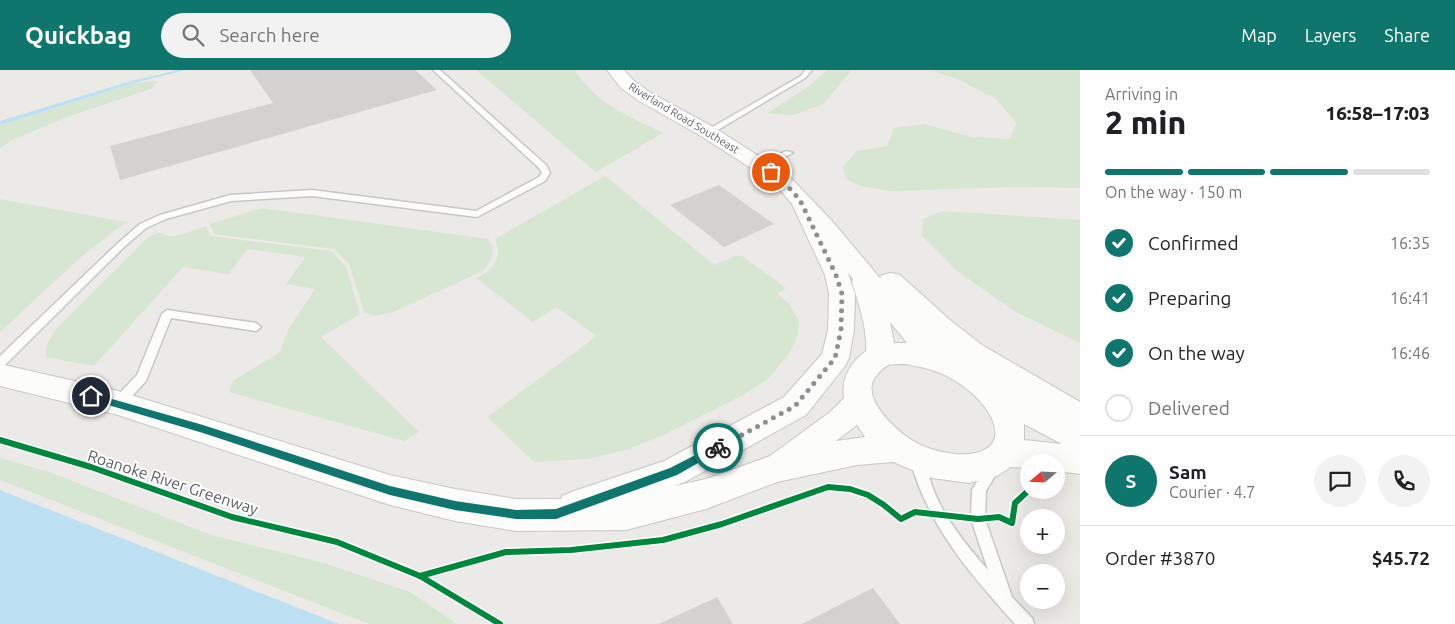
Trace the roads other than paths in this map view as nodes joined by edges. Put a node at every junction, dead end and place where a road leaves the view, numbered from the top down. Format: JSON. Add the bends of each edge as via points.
{"nodes":[{"id":1,"x":436,"y":70,"type":"edge"},
{"id":2,"x":615,"y":70,"type":"edge"},
{"id":3,"x":810,"y":70,"type":"edge"},
{"id":4,"x":708,"y":132,"type":"junction"},
{"id":5,"x":789,"y":153,"type":"dead end"},
{"id":6,"x":771,"y":172,"type":"junction"},
{"id":7,"x":800,"y":200,"type":"junction"},
{"id":8,"x":860,"y":271,"type":"junction"},
{"id":9,"x":256,"y":327,"type":"dead end"},
{"id":10,"x":880,"y":356,"type":"junction"},
{"id":11,"x":0,"y":363,"type":"edge"},
{"id":12,"x":0,"y":375,"type":"edge"},
{"id":13,"x":975,"y":379,"type":"junction"},
{"id":14,"x":859,"y":402,"type":"junction"},
{"id":15,"x":118,"y":403,"type":"junction"},
{"id":16,"x":1080,"y":417,"type":"edge"},
{"id":17,"x":1080,"y":438,"type":"edge"},
{"id":18,"x":907,"y":453,"type":"junction"},
{"id":19,"x":1000,"y":456,"type":"junction"},
{"id":20,"x":1080,"y":460,"type":"edge"},
{"id":21,"x":776,"y":468,"type":"junction"},
{"id":22,"x":556,"y":514,"type":"junction"},
{"id":23,"x":1006,"y":602,"type":"junction"},
{"id":24,"x":1026,"y":624,"type":"edge"}],
"edges":[{"from":1,"to":11,"type":"lane","via":[[543,167],[546,173],[542,179],[477,214],[312,193],[230,198],[163,216],[143,226],[121,245]]},
{"from":2,"to":4,"type":"main road","name":"Riverland Road Southeast","via":[[645,97]]},
{"from":3,"to":4,"type":"lane"},
{"from":4,"to":6,"type":"main road","name":"Riverland Road Southeast"},
{"from":5,"to":6,"type":"lane"},
{"from":6,"to":7,"type":"main road","name":"Riverland Road Southeast"},
{"from":6,"to":16,"type":"main road","via":[[821,204],[863,246],[897,287],[970,351],[1023,386]]},
{"from":7,"to":8,"type":"main road","name":"Riverland Road Southeast"},
{"from":7,"to":22,"type":"main road","via":[[842,294],[841,330],[835,358],[795,406],[674,472]]},
{"from":8,"to":10,"type":"main road","name":"Riverland Road Southeast","via":[[879,326]]},
{"from":8,"to":13,"type":"main road","name":"Riverland Road Southeast","via":[[918,336]]},
{"from":9,"to":15,"type":"lane","via":[[167,314],[142,378]]},
{"from":10,"to":13,"type":"main road","via":[[904,353],[934,358]]},
{"from":10,"to":14,"type":"main road","via":[[862,370],[856,387]]},
{"from":12,"to":15,"type":"main road"},
{"from":13,"to":17,"type":"main road","name":"Riverland Road Southeast"},
{"from":13,"to":19,"type":"main road","via":[[998,402],[1008,420],[1010,436]]},
{"from":14,"to":18,"type":"main road","via":[[875,428]]},
{"from":14,"to":21,"type":"main road","via":[[841,421]]},
{"from":15,"to":22,"type":"main road","via":[[390,490],[516,515]]},
{"from":18,"to":19,"type":"main road","via":[[952,469],[972,469]]},
{"from":18,"to":21,"type":"main road","via":[[857,450]]},
{"from":18,"to":23,"type":"lane","via":[[937,514],[959,548]]},
{"from":19,"to":20,"type":"main road"},
{"from":19,"to":23,"type":"lane","via":[[979,490],[978,519]]},
{"from":21,"to":22,"type":"main road","via":[[706,494],[626,514]]},
{"from":23,"to":24,"type":"lane"}]}
